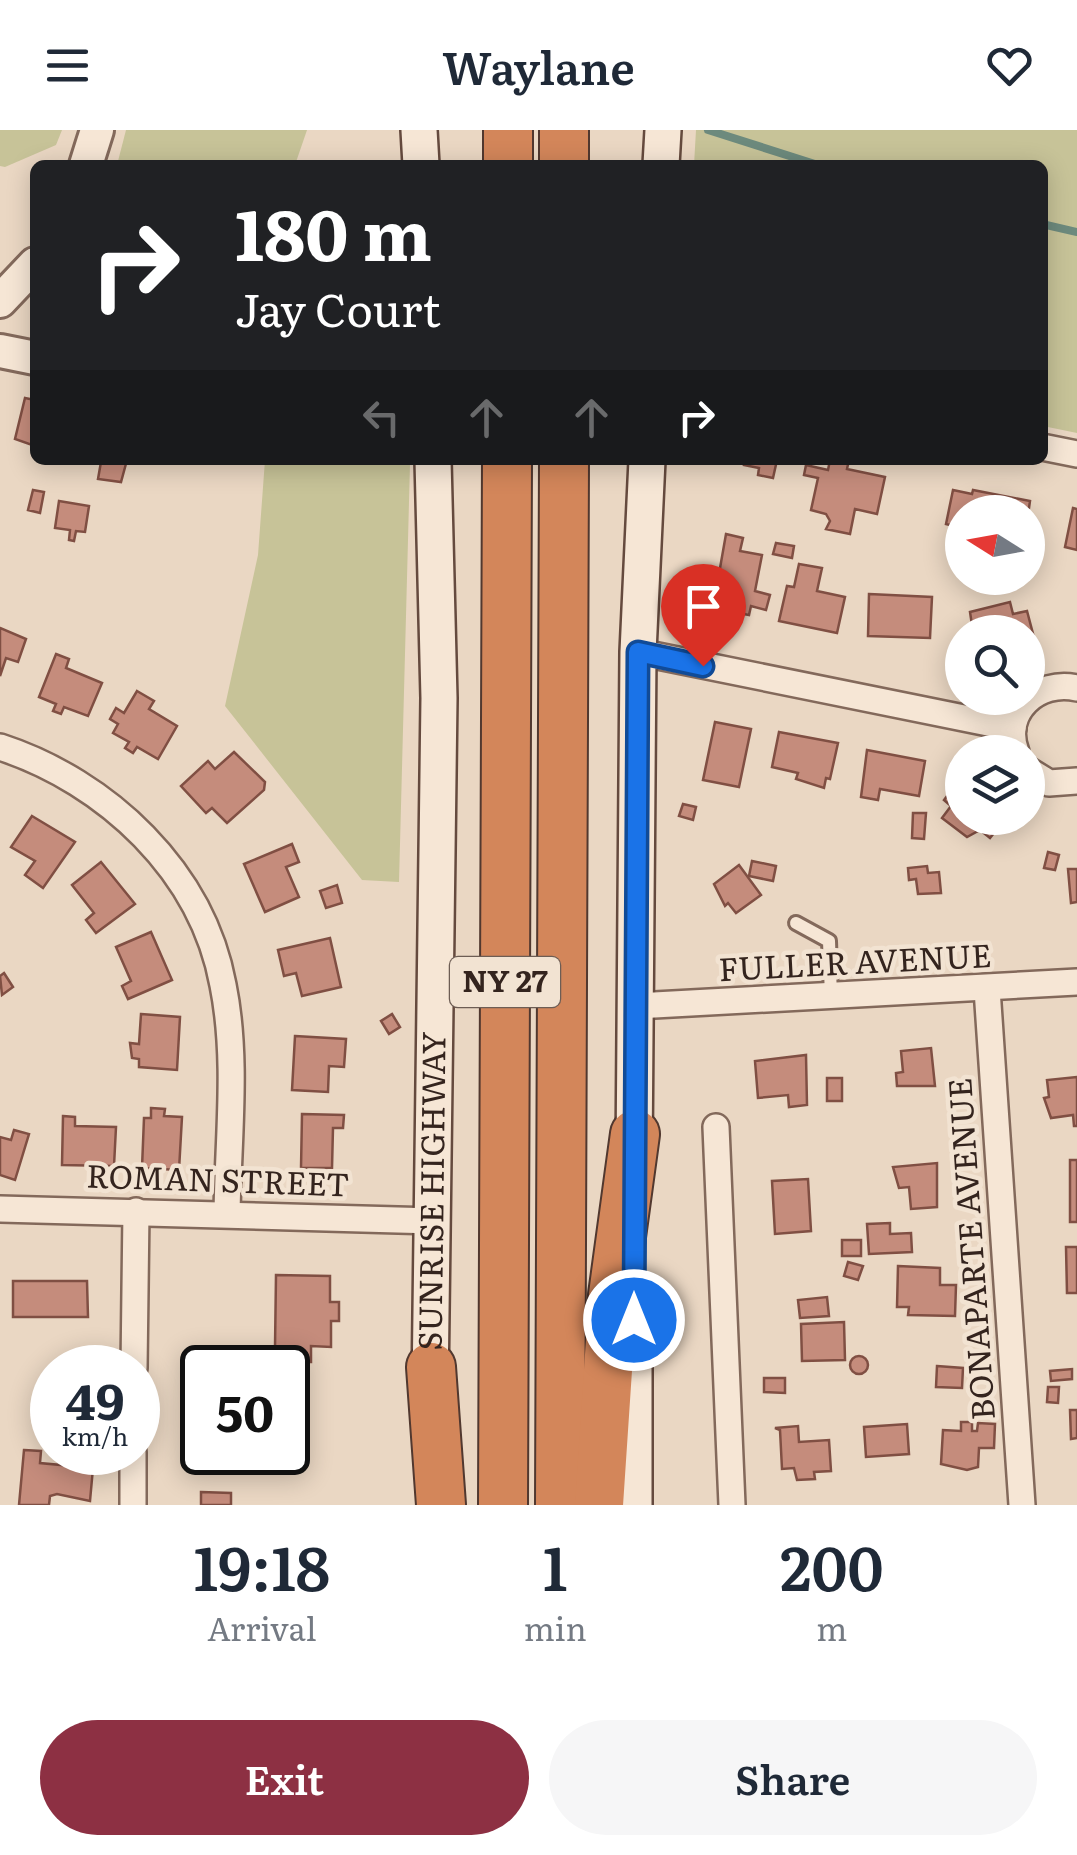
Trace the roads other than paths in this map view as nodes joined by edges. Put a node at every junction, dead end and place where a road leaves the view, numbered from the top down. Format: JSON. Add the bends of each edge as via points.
{"nodes":[{"id":1,"x":97,"y":130,"type":"edge"},
{"id":2,"x":419,"y":130,"type":"edge"},
{"id":3,"x":508,"y":130,"type":"edge"},
{"id":4,"x":564,"y":130,"type":"edge"},
{"id":5,"x":663,"y":130,"type":"edge"},
{"id":6,"x":88,"y":160,"type":"edge"},
{"id":7,"x":421,"y":160,"type":"edge"},
{"id":8,"x":508,"y":160,"type":"edge"},
{"id":9,"x":564,"y":160,"type":"edge"},
{"id":10,"x":661,"y":160,"type":"edge"},
{"id":11,"x":30,"y":269,"type":"edge"},
{"id":12,"x":0,"y":301,"type":"edge"},
{"id":13,"x":0,"y":351,"type":"edge"},
{"id":14,"x":30,"y":357,"type":"edge"},
{"id":15,"x":1048,"y":447,"type":"edge"},
{"id":16,"x":1077,"y":454,"type":"edge"},
{"id":17,"x":433,"y":465,"type":"edge"},
{"id":18,"x":507,"y":465,"type":"edge"},
{"id":19,"x":564,"y":465,"type":"edge"},
{"id":20,"x":647,"y":465,"type":"edge"},
{"id":21,"x":638,"y":652,"type":"junction"},
{"id":22,"x":1077,"y":688,"type":"edge"},
{"id":23,"x":993,"y":735,"type":"edge"},
{"id":24,"x":1015,"y":735,"type":"edge"},
{"id":25,"x":0,"y":747,"type":"edge"},
{"id":26,"x":1045,"y":781,"type":"edge"},
{"id":27,"x":1077,"y":781,"type":"edge"},
{"id":28,"x":796,"y":924,"type":"dead end"},
{"id":29,"x":1077,"y":982,"type":"edge"},
{"id":30,"x":987,"y":989,"type":"junction"},
{"id":31,"x":831,"y":997,"type":"junction"},
{"id":32,"x":636,"y":1006,"type":"junction"},
{"id":33,"x":716,"y":1127,"type":"dead end"},
{"id":34,"x":634,"y":1134,"type":"junction"},
{"id":35,"x":0,"y":1208,"type":"edge"},
{"id":36,"x":136,"y":1211,"type":"junction"},
{"id":37,"x":227,"y":1214,"type":"junction"},
{"id":38,"x":434,"y":1220,"type":"junction"},
{"id":39,"x":134,"y":1345,"type":"edge"},
{"id":40,"x":431,"y":1367,"type":"junction"},
{"id":41,"x":133,"y":1475,"type":"edge"},
{"id":42,"x":132,"y":1505,"type":"edge"},
{"id":43,"x":429,"y":1505,"type":"edge"},
{"id":44,"x":442,"y":1505,"type":"edge"},
{"id":45,"x":502,"y":1505,"type":"edge"},
{"id":46,"x":560,"y":1505,"type":"edge"},
{"id":47,"x":599,"y":1505,"type":"edge"},
{"id":48,"x":634,"y":1505,"type":"edge"},
{"id":49,"x":732,"y":1505,"type":"edge"},
{"id":50,"x":1022,"y":1505,"type":"edge"}],
"edges":[{"from":1,"to":6,"type":"street"},
{"from":2,"to":7,"type":"main road"},
{"from":3,"to":8,"type":"highway"},
{"from":4,"to":9,"type":"highway"},
{"from":5,"to":10,"type":"main road"},
{"from":11,"to":12,"type":"street"},
{"from":13,"to":14,"type":"street"},
{"from":15,"to":16,"type":"street"},
{"from":17,"to":38,"type":"main road","name":"SUNRISE HIGHWAY"},
{"from":18,"to":45,"type":"highway","name":"SUNRISE HIGHWAY","number":"NY 27"},
{"from":19,"to":46,"type":"highway","number":"NY 27"},
{"from":20,"to":21,"type":"main road"},
{"from":21,"to":23,"type":"street"},
{"from":21,"to":32,"type":"main road"},
{"from":22,"to":24,"type":"street","via":[[1036,692],[1021,706]]},
{"from":25,"to":37,"type":"street","via":[[49,765],[101,796],[163,860],[208,934],[224,987],[230,1042]]},
{"from":26,"to":27,"type":"street"},
{"from":28,"to":31,"type":"lane","via":[[833,949]]},
{"from":29,"to":30,"type":"street","name":"FULLER AVENUE"},
{"from":30,"to":31,"type":"street","name":"FULLER AVENUE"},
{"from":30,"to":50,"type":"street","name":"BONAPARTE AVENUE"},
{"from":31,"to":32,"type":"street","name":"FULLER AVENUE"},
{"from":32,"to":34,"type":"main road"},
{"from":33,"to":49,"type":"street"},
{"from":34,"to":47,"type":"highway"},
{"from":34,"to":48,"type":"main road"},
{"from":35,"to":36,"type":"street","name":"ROMAN STREET"},
{"from":36,"to":37,"type":"street","name":"ROMAN STREET"},
{"from":36,"to":39,"type":"street"},
{"from":37,"to":38,"type":"street","name":"ROMAN STREET"},
{"from":38,"to":40,"type":"main road","name":"SUNRISE HIGHWAY"},
{"from":40,"to":43,"type":"main road","name":"SUNRISE HIGHWAY"},
{"from":40,"to":44,"type":"highway"},
{"from":41,"to":42,"type":"street"}]}
